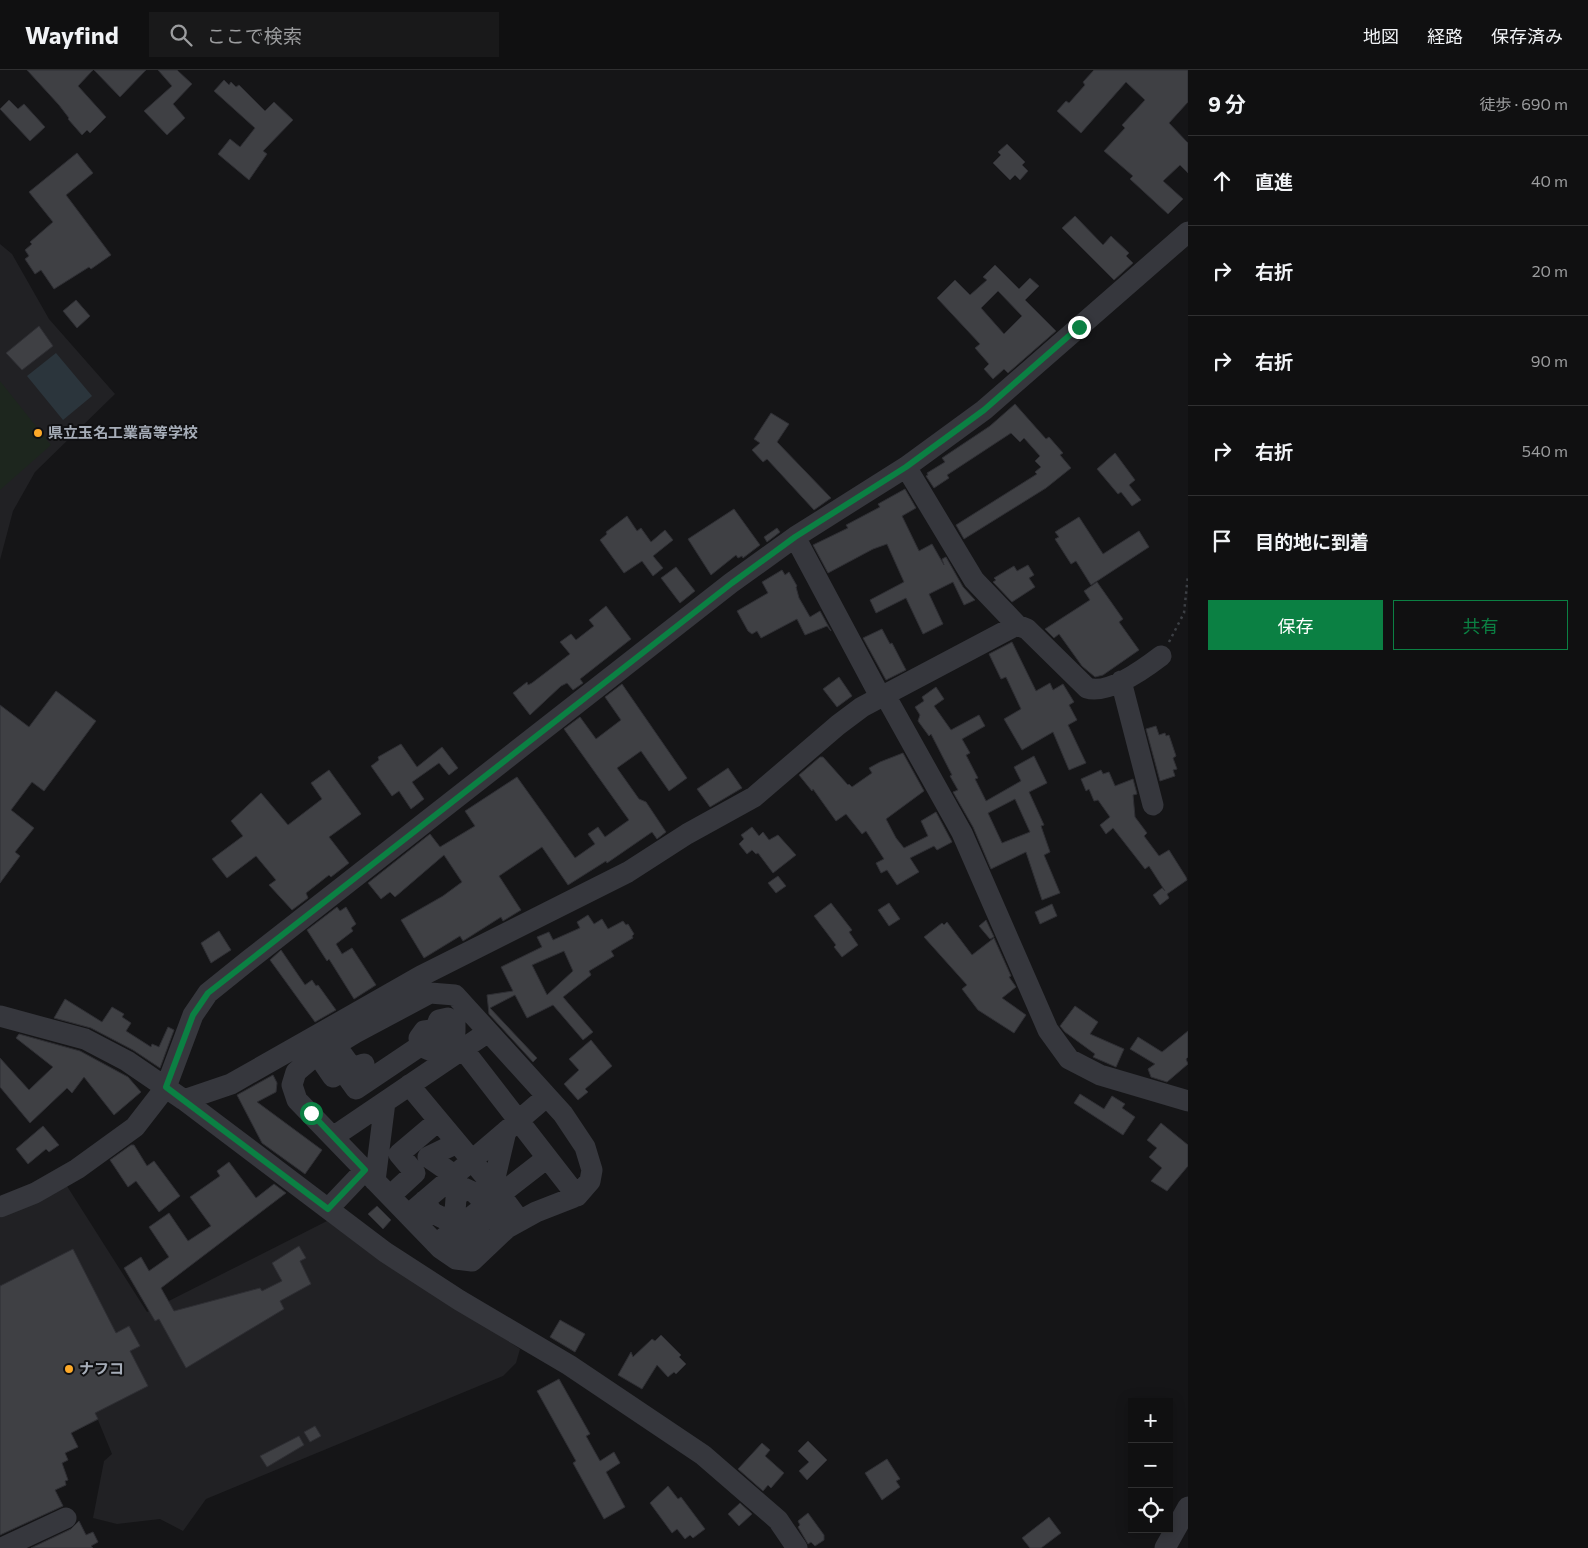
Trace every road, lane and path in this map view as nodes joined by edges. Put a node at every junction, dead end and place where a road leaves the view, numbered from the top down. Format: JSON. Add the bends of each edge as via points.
{"nodes":[{"id":1,"x":1188,"y":232,"type":"edge"},
{"id":2,"x":906,"y":467,"type":"junction"},
{"id":3,"x":795,"y":537,"type":"junction"},
{"id":4,"x":1188,"y":575,"type":"edge"},
{"id":5,"x":1017,"y":625,"type":"junction"},
{"id":6,"x":1161,"y":656,"type":"joint"},
{"id":7,"x":1121,"y":681,"type":"junction"},
{"id":8,"x":883,"y":697,"type":"junction"},
{"id":9,"x":1154,"y":805,"type":"dead end"},
{"id":10,"x":0,"y":1016,"type":"edge"},
{"id":11,"x":488,"y":1032,"type":"junction"},
{"id":12,"x":429,"y":1040,"type":"dead end"},
{"id":13,"x":463,"y":1049,"type":"junction"},
{"id":14,"x":330,"y":1052,"type":"junction"},
{"id":15,"x":364,"y":1064,"type":"dead end"},
{"id":16,"x":409,"y":1085,"type":"junction"},
{"id":17,"x":166,"y":1087,"type":"junction"},
{"id":18,"x":546,"y":1096,"type":"junction"},
{"id":19,"x":184,"y":1100,"type":"junction"},
{"id":20,"x":1188,"y":1101,"type":"edge"},
{"id":21,"x":385,"y":1102,"type":"junction"},
{"id":22,"x":438,"y":1121,"type":"junction"},
{"id":23,"x":512,"y":1125,"type":"junction"},
{"id":24,"x":333,"y":1137,"type":"junction"},
{"id":25,"x":457,"y":1144,"type":"junction"},
{"id":26,"x":547,"y":1158,"type":"junction"},
{"id":27,"x":471,"y":1160,"type":"junction"},
{"id":28,"x":370,"y":1175,"type":"junction"},
{"id":29,"x":454,"y":1175,"type":"junction"},
{"id":30,"x":493,"y":1195,"type":"junction"},
{"id":31,"x":390,"y":1196,"type":"junction"},
{"id":32,"x":577,"y":1196,"type":"junction"},
{"id":33,"x":0,"y":1207,"type":"edge"},
{"id":34,"x":416,"y":1208,"type":"junction"},
{"id":35,"x":328,"y":1209,"type":"junction"},
{"id":36,"x":514,"y":1225,"type":"junction"},
{"id":37,"x":443,"y":1238,"type":"junction"},
{"id":38,"x":1188,"y":1507,"type":"edge"},
{"id":39,"x":66,"y":1518,"type":"dead end"},
{"id":40,"x":2,"y":1548,"type":"edge"},
{"id":41,"x":797,"y":1548,"type":"edge"},
{"id":42,"x":1165,"y":1548,"type":"edge"}],
"edges":[{"from":1,"to":2,"type":"street","via":[[991,404]]},
{"from":2,"to":3,"type":"street"},
{"from":2,"to":5,"type":"street","via":[[974,580]]},
{"from":3,"to":8,"type":"street"},
{"from":3,"to":17,"type":"street","via":[[593,690],[208,993],[193,1015]]},
{"from":4,"to":6,"type":"path","via":[[1184,614]]},
{"from":5,"to":7,"type":"street","via":[[1027,629],[1087,688],[1095,691]]},
{"from":5,"to":8,"type":"street"},
{"from":6,"to":7,"type":"street"},
{"from":7,"to":9,"type":"street"},
{"from":8,"to":19,"type":"street","via":[[862,707],[838,725],[754,797],[628,872],[421,976],[231,1084]]},
{"from":8,"to":20,"type":"street","via":[[962,833],[1048,1030],[1069,1059],[1100,1075]]},
{"from":10,"to":17,"type":"street","via":[[85,1039]]},
{"from":11,"to":13,"type":"street"},
{"from":11,"to":14,"type":"street","via":[[455,995],[430,993]]},
{"from":11,"to":18,"type":"street"},
{"from":12,"to":14,"type":"street","via":[[356,1089],[343,1071],[334,1078],[322,1061]]},
{"from":13,"to":16,"type":"street"},
{"from":13,"to":23,"type":"street"},
{"from":14,"to":15,"type":"street","via":[[339,1050],[352,1068]]},
{"from":14,"to":24,"type":"street","via":[[296,1072],[292,1085],[297,1100]]},
{"from":16,"to":21,"type":"street"},
{"from":16,"to":22,"type":"street"},
{"from":17,"to":19,"type":"street"},
{"from":17,"to":33,"type":"street","via":[[135,1127],[114,1144],[77,1170],[35,1193]]},
{"from":18,"to":23,"type":"street"},
{"from":18,"to":32,"type":"street","via":[[562,1114],[590,1160],[590,1181]]},
{"from":19,"to":35,"type":"street"},
{"from":21,"to":24,"type":"street"},
{"from":21,"to":28,"type":"street"},
{"from":22,"to":25,"type":"street"},
{"from":22,"to":31,"type":"street","via":[[399,1154],[415,1173]]},
{"from":23,"to":26,"type":"street"},
{"from":23,"to":27,"type":"street"},
{"from":23,"to":30,"type":"street"},
{"from":24,"to":28,"type":"street"},
{"from":25,"to":27,"type":"street"},
{"from":25,"to":29,"type":"street","via":[[428,1157]]},
{"from":26,"to":30,"type":"street"},
{"from":26,"to":32,"type":"street"},
{"from":27,"to":29,"type":"street"},
{"from":27,"to":30,"type":"street"},
{"from":28,"to":31,"type":"street"},
{"from":28,"to":35,"type":"street"},
{"from":29,"to":34,"type":"street"},
{"from":30,"to":34,"type":"street","via":[[464,1188],[456,1198],[455,1212],[445,1219]]},
{"from":30,"to":36,"type":"street"},
{"from":30,"to":37,"type":"street"},
{"from":31,"to":34,"type":"street"},
{"from":32,"to":36,"type":"street","via":[[536,1212]]},
{"from":34,"to":37,"type":"street"},
{"from":35,"to":41,"type":"street","via":[[385,1252],[569,1365],[703,1455],[778,1520]]},
{"from":36,"to":37,"type":"street","via":[[472,1261],[456,1259]]},
{"from":38,"to":42,"type":"street"},
{"from":39,"to":40,"type":"street"}]}
